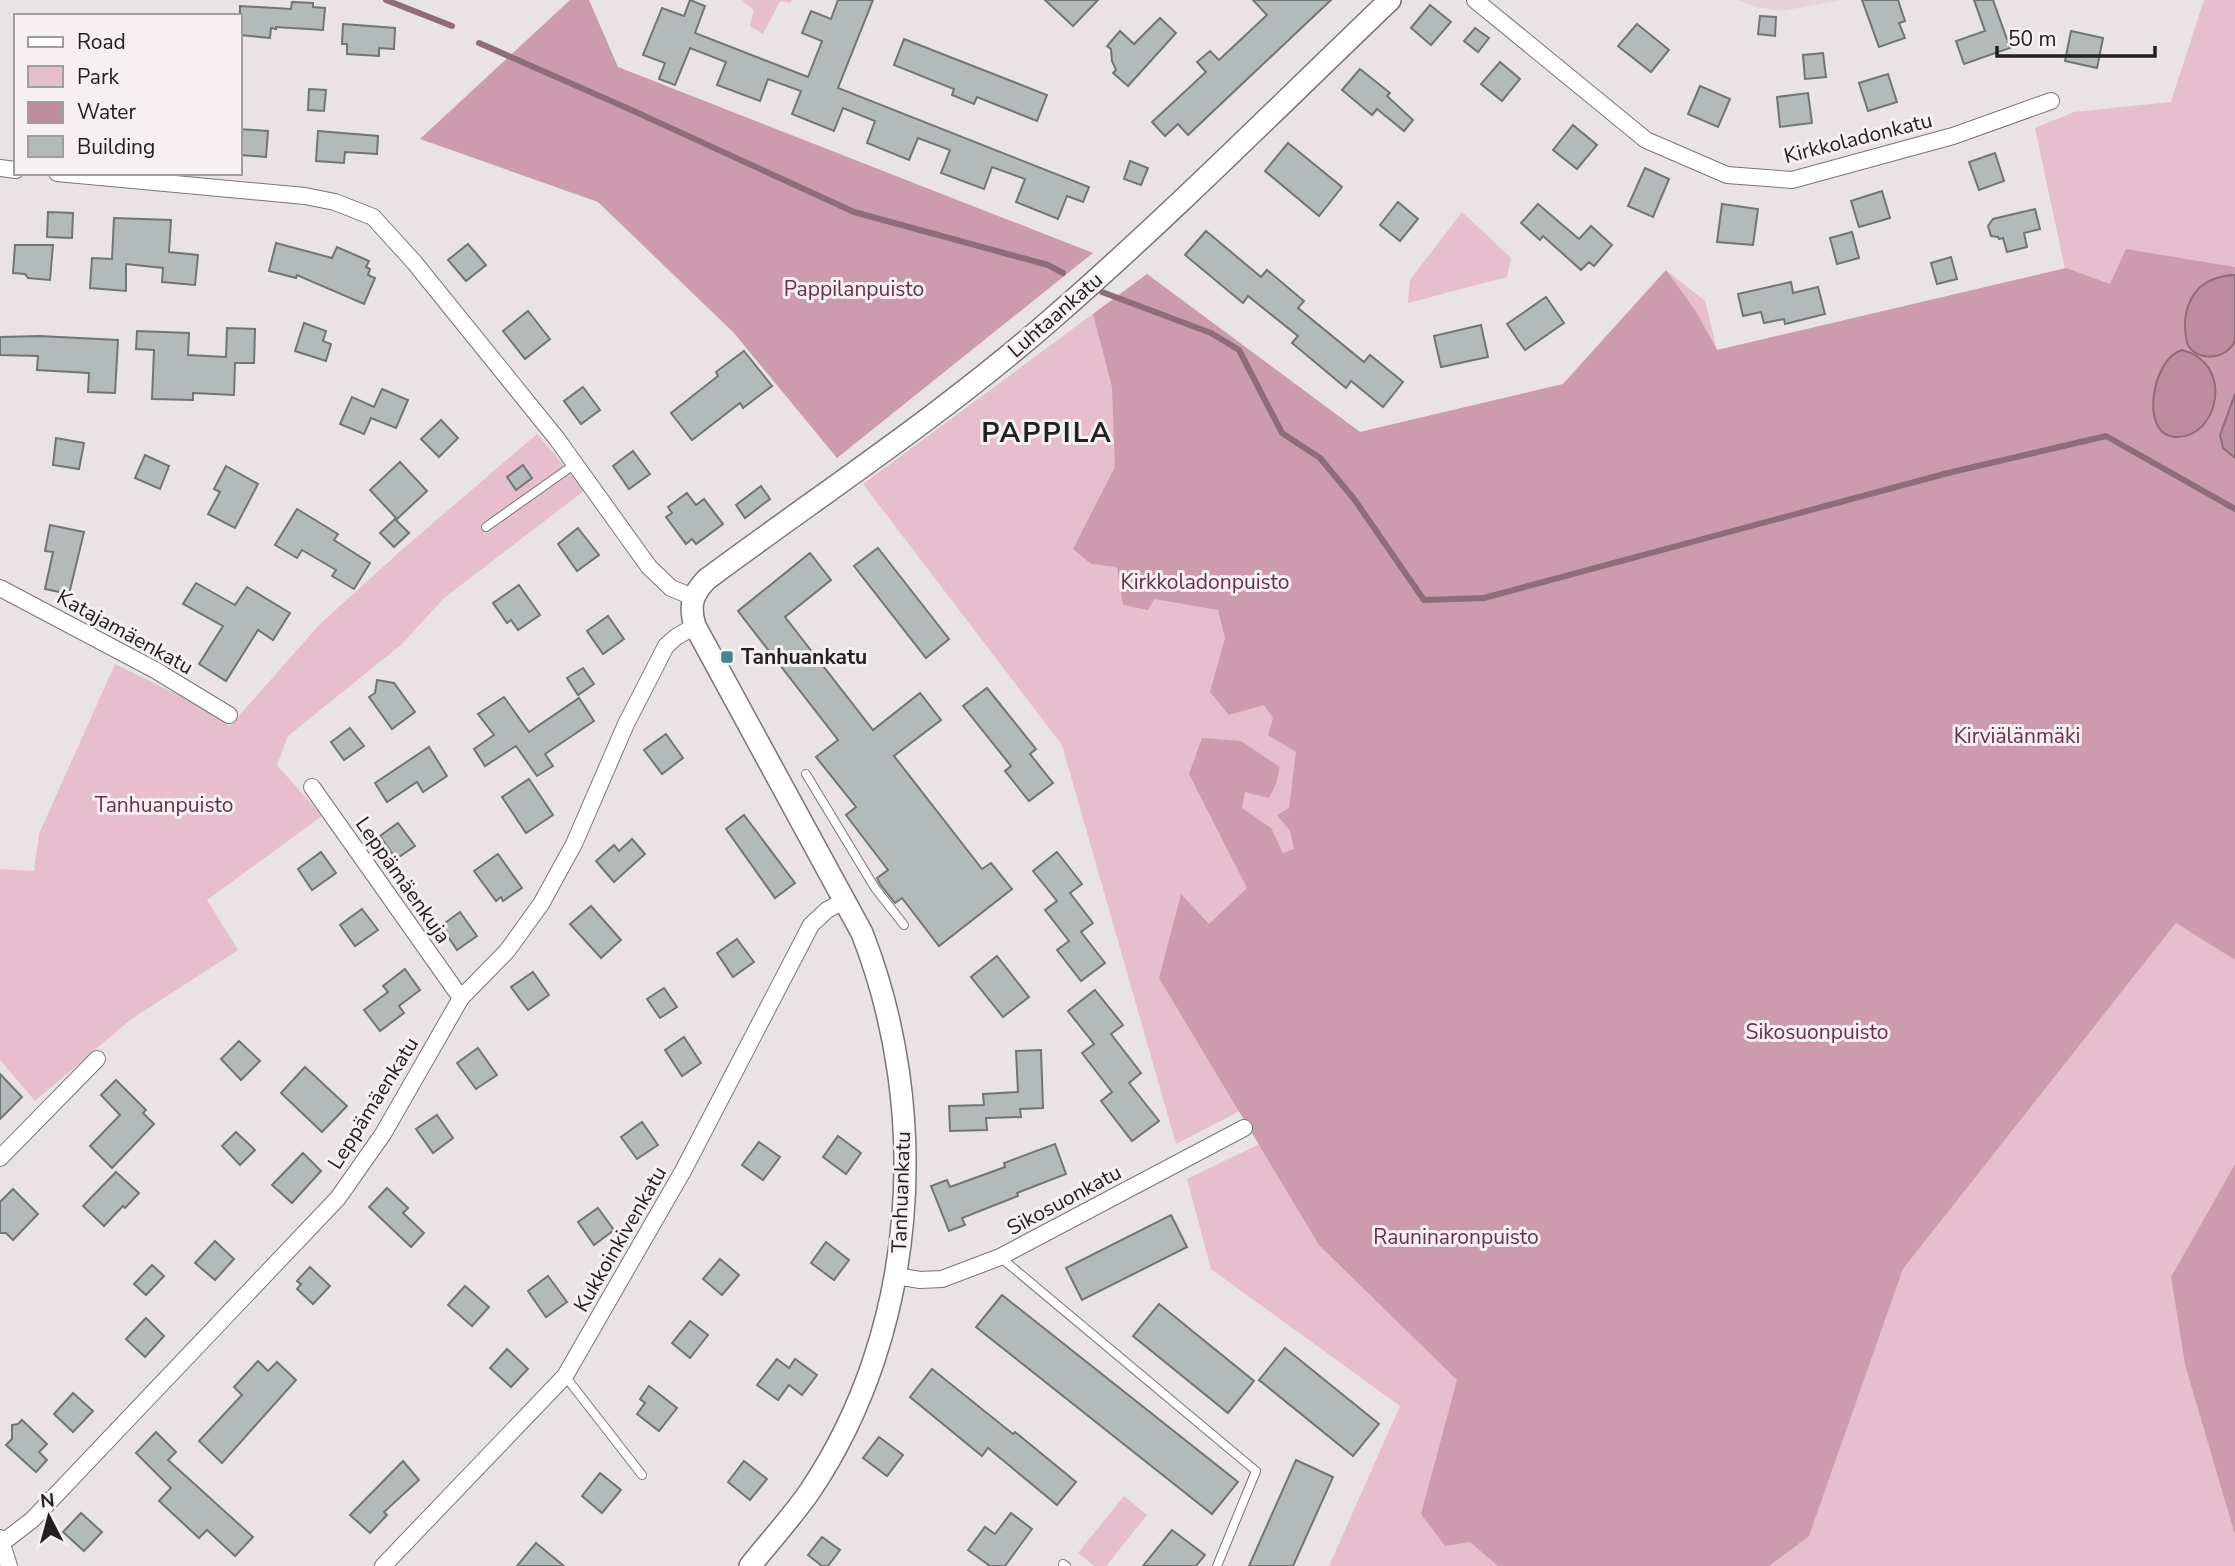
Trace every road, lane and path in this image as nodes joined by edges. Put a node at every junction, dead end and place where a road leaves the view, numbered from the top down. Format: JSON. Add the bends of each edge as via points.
{"nodes":[{"id":1,"x":1390,"y":0,"type":"edge"},
{"id":2,"x":1475,"y":0,"type":"edge"},
{"id":3,"x":2051,"y":101,"type":"dead end"},
{"id":4,"x":78,"y":175,"type":"edge"},
{"id":5,"x":575,"y":464,"type":"junction"},
{"id":6,"x":486,"y":527,"type":"dead end"},
{"id":7,"x":0,"y":588,"type":"edge"},
{"id":8,"x":693,"y":597,"type":"junction"},
{"id":9,"x":695,"y":626,"type":"junction"},
{"id":10,"x":229,"y":715,"type":"dead end"},
{"id":11,"x":807,"y":774,"type":"dead end"},
{"id":12,"x":312,"y":787,"type":"dead end"},
{"id":13,"x":844,"y":901,"type":"junction"},
{"id":14,"x":904,"y":925,"type":"dead end"},
{"id":15,"x":461,"y":998,"type":"junction"},
{"id":16,"x":97,"y":1059,"type":"dead end"},
{"id":17,"x":1244,"y":1128,"type":"dead end"},
{"id":18,"x":0,"y":1158,"type":"edge"},
{"id":19,"x":1000,"y":1257,"type":"junction"},
{"id":20,"x":896,"y":1276,"type":"junction"},
{"id":21,"x":565,"y":1376,"type":"junction"},
{"id":22,"x":642,"y":1475,"type":"dead end"},
{"id":23,"x":1,"y":1541,"type":"edge"},
{"id":24,"x":9,"y":1566,"type":"edge"},
{"id":25,"x":383,"y":1566,"type":"edge"},
{"id":26,"x":750,"y":1566,"type":"edge"},
{"id":27,"x":1217,"y":1566,"type":"edge"}],
"edges":[{"from":1,"to":8,"type":"street","name":"Luhtaankatu","via":[[1055,317],[957,396],[707,579]]},
{"from":2,"to":3,"type":"street","name":"Kirkkoladonkatu","via":[[1646,140],[1727,175],[1792,180],[1954,136]]},
{"from":4,"to":5,"type":"street","via":[[308,197],[373,217]]},
{"from":5,"to":6,"type":"lane"},
{"from":5,"to":8,"type":"street","via":[[649,568],[671,588]]},
{"from":7,"to":10,"type":"street","name":"Katajamäenkatu"},
{"from":8,"to":9,"type":"street","name":"Tanhuankatu"},
{"from":9,"to":13,"type":"street","name":"Tanhuankatu"},
{"from":9,"to":15,"type":"street","name":"Leppämäenkatu","via":[[666,646],[574,844],[541,904],[507,951]]},
{"from":11,"to":14,"type":"lane","via":[[875,888]]},
{"from":12,"to":15,"type":"street","name":"Leppämäenkuja"},
{"from":13,"to":20,"type":"street","name":"Tanhuankatu","via":[[862,933],[880,984],[899,1071],[905,1188]]},
{"from":13,"to":21,"type":"street","name":"Kukkoinkivenkatu","via":[[811,925],[683,1171]]},
{"from":15,"to":23,"type":"street","name":"Leppämäenkatu","via":[[383,1134],[338,1198],[32,1520]]},
{"from":16,"to":18,"type":"street"},
{"from":17,"to":19,"type":"street","name":"Sikosuonkatu"},
{"from":19,"to":20,"type":"street","name":"Sikosuonkatu","via":[[942,1279]]},
{"from":19,"to":27,"type":"lane","via":[[1256,1471]]},
{"from":20,"to":26,"type":"street","name":"Tanhuankatu","via":[[864,1384],[841,1436],[809,1492]]},
{"from":21,"to":22,"type":"lane"},
{"from":21,"to":25,"type":"street","name":"Kukkoinkivenkatu"},
{"from":23,"to":24,"type":"street"}]}
